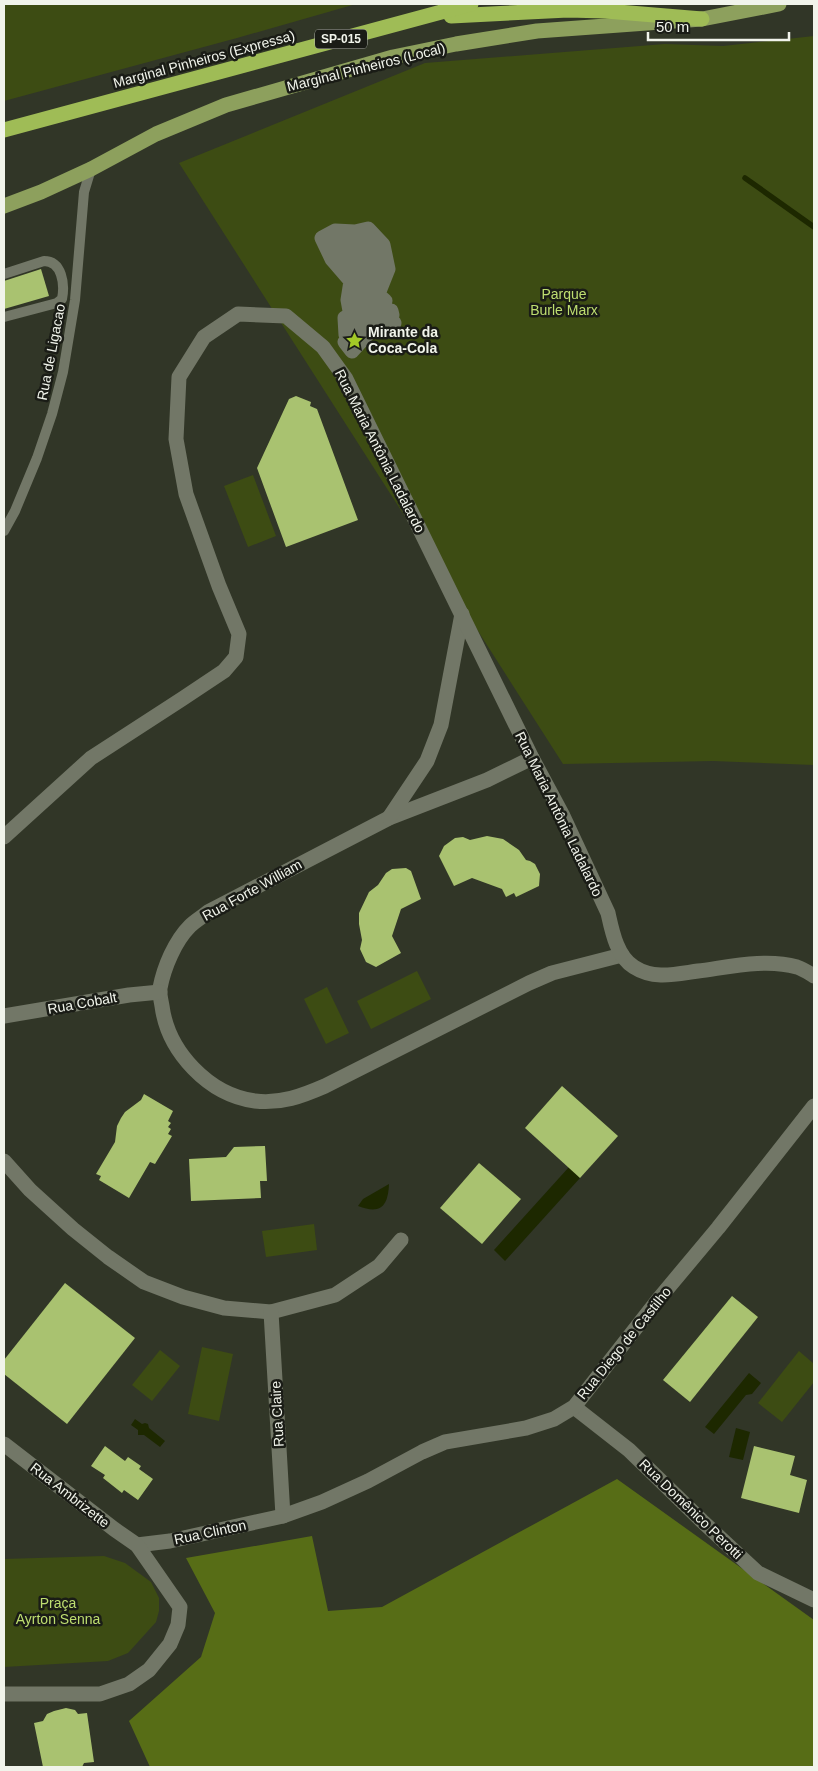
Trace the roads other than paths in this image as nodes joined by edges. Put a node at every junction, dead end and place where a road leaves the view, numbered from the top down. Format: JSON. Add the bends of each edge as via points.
{"nodes":[{"id":1,"x":471,"y":4,"type":"edge"},
{"id":2,"x":779,"y":4,"type":"edge"},
{"id":3,"x":422,"y":17,"type":"junction"},
{"id":4,"x":702,"y":19,"type":"junction"},
{"id":5,"x":4,"y":130,"type":"edge"},
{"id":6,"x":91,"y":169,"type":"junction"},
{"id":7,"x":4,"y":206,"type":"edge"},
{"id":8,"x":376,"y":269,"type":"junction"},
{"id":9,"x":4,"y":274,"type":"edge"},
{"id":10,"x":4,"y":317,"type":"edge"},
{"id":11,"x":394,"y":323,"type":"dead end"},
{"id":12,"x":4,"y":532,"type":"edge"},
{"id":13,"x":462,"y":614,"type":"junction"},
{"id":14,"x":532,"y":758,"type":"junction"},
{"id":15,"x":389,"y":818,"type":"junction"},
{"id":16,"x":4,"y":837,"type":"edge"},
{"id":17,"x":622,"y":955,"type":"junction"},
{"id":18,"x":814,"y":976,"type":"edge"},
{"id":19,"x":160,"y":992,"type":"junction"},
{"id":20,"x":4,"y":1016,"type":"edge"},
{"id":21,"x":814,"y":1106,"type":"edge"},
{"id":22,"x":4,"y":1162,"type":"edge"},
{"id":23,"x":401,"y":1240,"type":"dead end"},
{"id":24,"x":271,"y":1312,"type":"junction"},
{"id":25,"x":574,"y":1407,"type":"junction"},
{"id":26,"x":4,"y":1444,"type":"edge"},
{"id":27,"x":283,"y":1516,"type":"junction"},
{"id":28,"x":137,"y":1545,"type":"junction"},
{"id":29,"x":814,"y":1600,"type":"edge"},
{"id":30,"x":4,"y":1694,"type":"edge"}],
"edges":[{"from":1,"to":3,"type":"highway","name":"Marginal Pinheiros (Expressa)","number":"SP-015"},
{"from":2,"to":4,"type":"main road","name":"Marginal Pinheiros (Local)"},
{"from":3,"to":4,"type":"highway","via":[[568,10]]},
{"from":3,"to":5,"type":"highway","name":"Marginal Pinheiros (Expressa)","number":"SP-015"},
{"from":4,"to":6,"type":"main road","name":"Marginal Pinheiros (Local)","via":[[537,31],[393,58],[226,104],[156,134]]},
{"from":6,"to":7,"type":"main road","name":"Marginal Pinheiros (Local)"},
{"from":6,"to":12,"type":"lane","name":"Rua de Ligacao","via":[[84,192],[75,300],[63,372],[37,458]]},
{"from":8,"to":8,"type":"street","via":[[369,238],[342,238],[332,245],[344,256],[352,271],[354,293],[372,290],[379,268],[373,256],[363,244],[350,242],[346,248],[353,255],[355,276],[361,286],[367,283]]},
{"from":8,"to":11,"type":"street","via":[[383,245],[368,229],[335,231],[322,238],[332,259],[351,280],[350,311],[358,300],[377,294],[385,301],[345,318],[346,335],[365,319],[391,311],[392,316],[372,318],[345,342],[352,351],[373,328]]},
{"from":9,"to":10,"type":"lane","via":[[51,261],[56,264],[64,290],[62,299],[57,303]]},
{"from":13,"to":14,"type":"street","name":"Rua Maria Antônia Ladalardo"},
{"from":13,"to":15,"type":"street","via":[[441,725],[427,761]]},
{"from":13,"to":16,"type":"street","name":"Rua Maria Antônia Ladalardo","via":[[346,379],[323,347],[286,316],[238,314],[204,337],[179,377],[176,439],[186,494],[239,634],[236,657],[210,680],[92,758]]},
{"from":14,"to":15,"type":"street","name":"Rua Forte William","via":[[487,780]]},
{"from":14,"to":17,"type":"street","name":"Rua Maria Antônia Ladalardo","via":[[608,913]]},
{"from":15,"to":19,"type":"street","name":"Rua Forte William","via":[[208,912],[189,927],[177,943]]},
{"from":17,"to":18,"type":"street","via":[[633,967],[650,974],[671,975],[775,963],[798,968]]},
{"from":17,"to":19,"type":"street","name":"Rua Forte William","via":[[552,973],[325,1086],[277,1101],[234,1096],[193,1069],[172,1037],[163,1014]]},
{"from":19,"to":20,"type":"street","name":"Rua Cobalt"},
{"from":21,"to":25,"type":"street","name":"Rua Diego de Castilho"},
{"from":22,"to":24,"type":"street","via":[[73,1229],[144,1282],[224,1308]]},
{"from":23,"to":24,"type":"street","via":[[379,1266],[335,1295]]},
{"from":24,"to":27,"type":"street","name":"Rua Claire"},
{"from":25,"to":27,"type":"street","name":"Rua Diego de Castilho","via":[[554,1419],[526,1428],[445,1442],[368,1481]]},
{"from":25,"to":29,"type":"street","name":"Rua Domênico Perotti","via":[[629,1450],[758,1573]]},
{"from":26,"to":28,"type":"street","name":"Rua Ambrizette"},
{"from":27,"to":28,"type":"street","name":"Rua Clinton","via":[[170,1541]]},
{"from":28,"to":30,"type":"street","via":[[180,1607],[178,1625],[170,1644],[149,1670],[129,1684],[100,1694]]}]}
